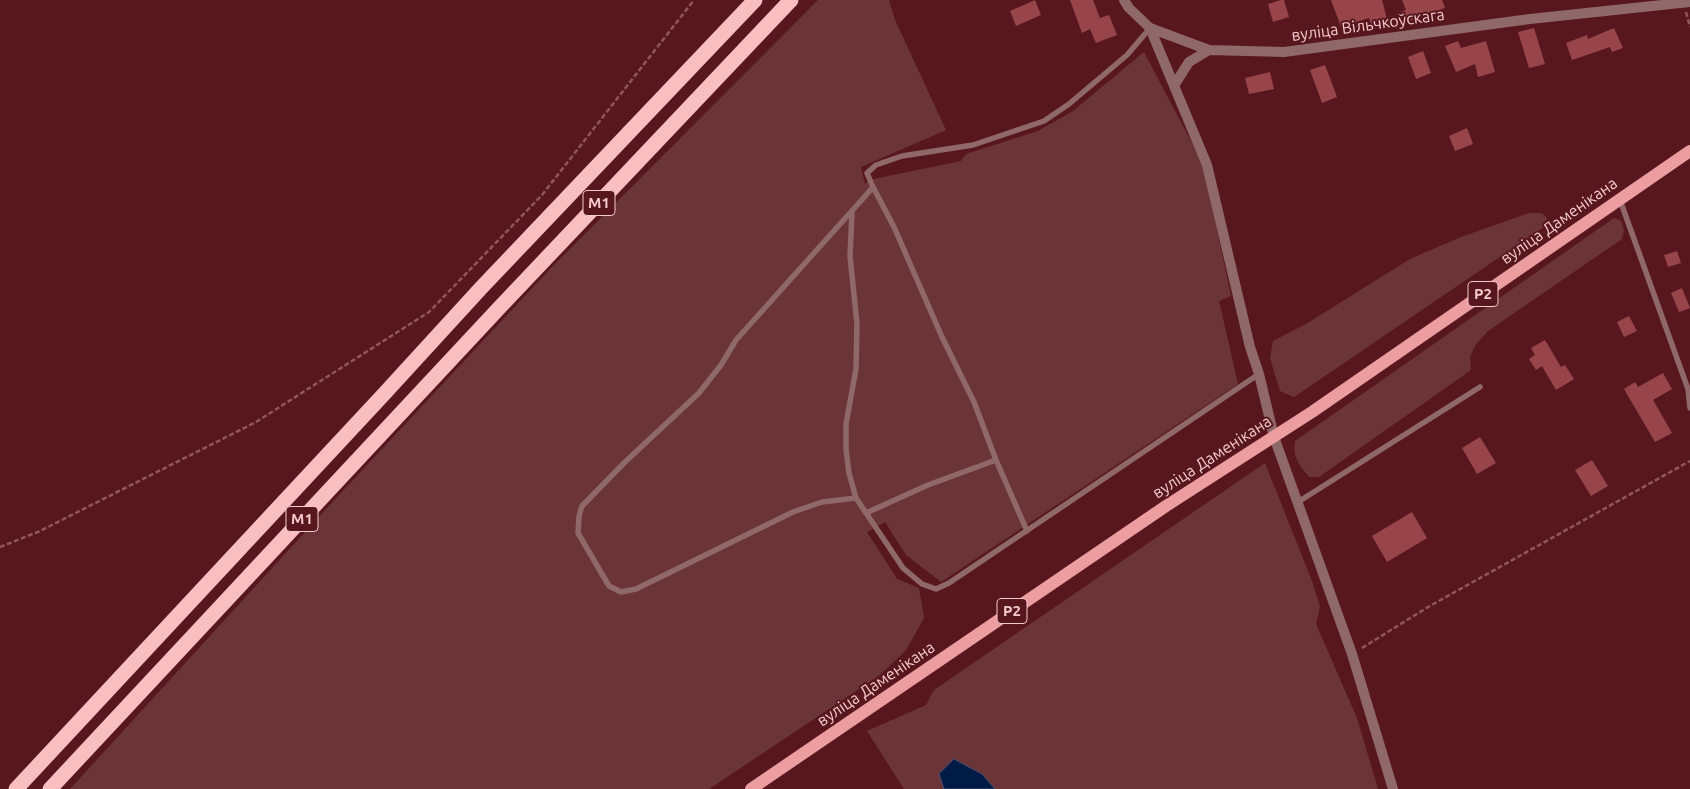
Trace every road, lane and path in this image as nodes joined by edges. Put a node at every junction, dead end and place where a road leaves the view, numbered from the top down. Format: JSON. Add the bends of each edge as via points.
{"nodes":[{"id":1,"x":694,"y":0,"type":"edge"},
{"id":2,"x":755,"y":0,"type":"edge"},
{"id":3,"x":791,"y":0,"type":"edge"},
{"id":4,"x":1124,"y":0,"type":"edge"},
{"id":5,"x":1690,"y":2,"type":"edge"},
{"id":6,"x":1150,"y":28,"type":"junction"},
{"id":7,"x":1210,"y":50,"type":"junction"},
{"id":8,"x":1175,"y":84,"type":"junction"},
{"id":9,"x":1690,"y":151,"type":"edge"},
{"id":10,"x":872,"y":187,"type":"junction"},
{"id":11,"x":1620,"y":199,"type":"junction"},
{"id":12,"x":852,"y":212,"type":"junction"},
{"id":13,"x":1259,"y":374,"type":"junction"},
{"id":14,"x":1480,"y":387,"type":"dead end"},
{"id":15,"x":1690,"y":408,"type":"edge"},
{"id":16,"x":1274,"y":436,"type":"junction"},
{"id":17,"x":996,"y":460,"type":"junction"},
{"id":18,"x":1690,"y":461,"type":"edge"},
{"id":19,"x":856,"y":498,"type":"junction"},
{"id":20,"x":1298,"y":502,"type":"junction"},
{"id":21,"x":866,"y":513,"type":"junction"},
{"id":22,"x":1027,"y":531,"type":"junction"},
{"id":23,"x":0,"y":547,"type":"edge"},
{"id":24,"x":1352,"y":654,"type":"junction"},
{"id":25,"x":16,"y":789,"type":"edge"},
{"id":26,"x":50,"y":789,"type":"edge"},
{"id":27,"x":751,"y":789,"type":"edge"},
{"id":28,"x":1392,"y":789,"type":"edge"}],
"edges":[{"from":1,"to":23,"type":"path","via":[[542,195],[429,312],[256,422],[40,531]]},
{"from":2,"to":25,"type":"highway","number":"М1","via":[[481,288]]},
{"from":3,"to":26,"type":"highway","number":"М1"},
{"from":4,"to":6,"type":"street","name":"вуліца Вільчкоўскага"},
{"from":5,"to":7,"type":"street","name":"вуліца Вільчкоўскага","via":[[1530,19],[1284,52]]},
{"from":6,"to":7,"type":"street","name":"вуліца Вільчкоўскага"},
{"from":6,"to":8,"type":"street"},
{"from":6,"to":10,"type":"lane","via":[[1127,55],[1069,104],[1044,120],[973,145],[902,156],[876,165],[867,173]]},
{"from":7,"to":8,"type":"street","via":[[1190,62]]},
{"from":8,"to":13,"type":"street","via":[[1207,165]]},
{"from":9,"to":11,"type":"main road","name":"вуліца Даменікана","number":"Р2"},
{"from":10,"to":12,"type":"lane"},
{"from":10,"to":17,"type":"lane","via":[[894,227],[974,402]]},
{"from":11,"to":15,"type":"lane","via":[[1688,389]]},
{"from":11,"to":16,"type":"main road","name":"вуліца Даменікана","number":"Р2"},
{"from":12,"to":19,"type":"lane","via":[[850,256],[857,324],[856,369],[846,424],[846,449]]},
{"from":12,"to":19,"type":"lane","via":[[736,340],[699,393],[582,506],[578,533],[609,586],[621,592],[636,589],[793,512],[822,502]]},
{"from":13,"to":16,"type":"street"},
{"from":13,"to":22,"type":"lane"},
{"from":14,"to":20,"type":"lane"},
{"from":16,"to":20,"type":"street"},
{"from":16,"to":27,"type":"main road","name":"вуліца Даменікана","number":"Р2"},
{"from":17,"to":21,"type":"lane"},
{"from":17,"to":22,"type":"lane"},
{"from":18,"to":24,"type":"path"},
{"from":19,"to":21,"type":"lane"},
{"from":20,"to":24,"type":"street"},
{"from":21,"to":22,"type":"lane","via":[[903,568],[922,584],[936,589]]},
{"from":24,"to":28,"type":"street"}]}
